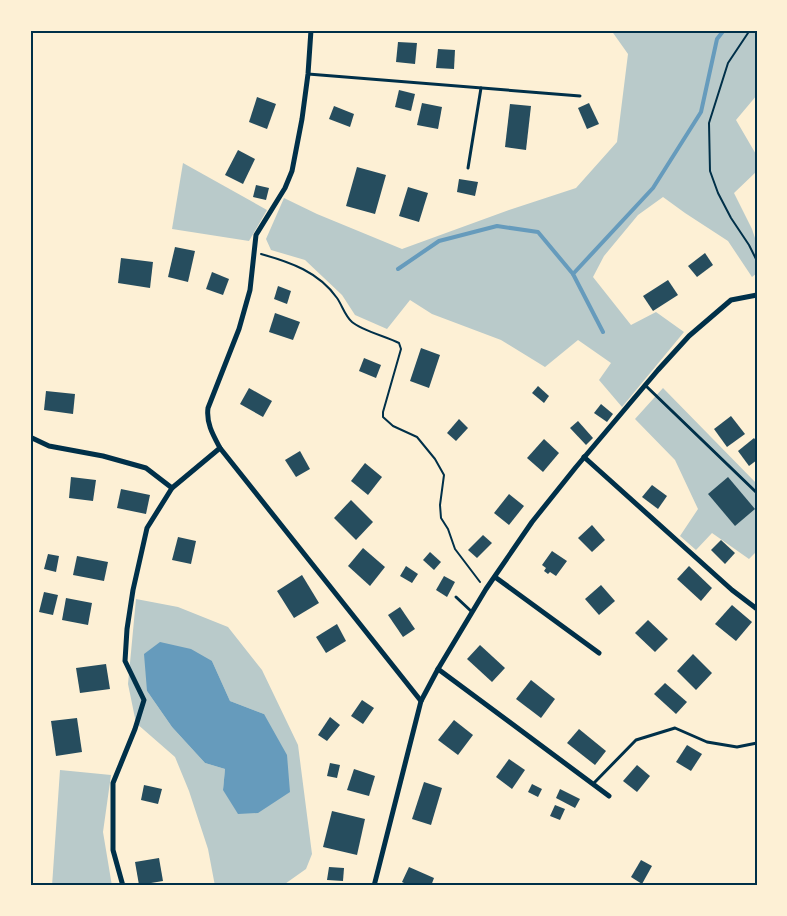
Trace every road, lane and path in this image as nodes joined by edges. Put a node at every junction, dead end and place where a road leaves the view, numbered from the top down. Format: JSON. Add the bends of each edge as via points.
{"nodes":[{"id":1,"x":311,"y":30,"type":"edge"},
{"id":2,"x":750,"y":30,"type":"edge"},
{"id":3,"x":308,"y":74,"type":"junction"},
{"id":4,"x":481,"y":88,"type":"junction"},
{"id":5,"x":580,"y":96,"type":"dead end"},
{"id":6,"x":468,"y":168,"type":"dead end"},
{"id":7,"x":254,"y":252,"type":"junction"},
{"id":8,"x":757,"y":261,"type":"edge"},
{"id":9,"x":757,"y":295,"type":"edge"},
{"id":10,"x":645,"y":385,"type":"junction"},
{"id":11,"x":30,"y":437,"type":"edge"},
{"id":12,"x":220,"y":448,"type":"junction"},
{"id":13,"x":584,"y":457,"type":"junction"},
{"id":14,"x":172,"y":488,"type":"junction"},
{"id":15,"x":757,"y":494,"type":"edge"},
{"id":16,"x":495,"y":576,"type":"junction"},
{"id":17,"x":486,"y":589,"type":"junction"},
{"id":18,"x":456,"y":597,"type":"dead end"},
{"id":19,"x":757,"y":609,"type":"edge"},
{"id":20,"x":472,"y":612,"type":"junction"},
{"id":21,"x":599,"y":653,"type":"dead end"},
{"id":22,"x":438,"y":669,"type":"junction"},
{"id":23,"x":422,"y":701,"type":"junction"},
{"id":24,"x":757,"y":743,"type":"edge"},
{"id":25,"x":593,"y":784,"type":"junction"},
{"id":26,"x":609,"y":796,"type":"dead end"},
{"id":27,"x":123,"y":886,"type":"edge"},
{"id":28,"x":374,"y":886,"type":"edge"}],
"edges":[{"from":1,"to":3,"type":"street"},
{"from":2,"to":8,"type":"path","via":[[728,63],[709,123],[710,171],[717,193]]},
{"from":3,"to":4,"type":"lane"},
{"from":3,"to":7,"type":"street","via":[[292,171],[255,236]]},
{"from":4,"to":5,"type":"lane"},
{"from":4,"to":6,"type":"lane"},
{"from":7,"to":12,"type":"street","via":[[250,290],[239,329],[208,408],[209,425]]},
{"from":7,"to":17,"type":"path","via":[[310,273],[336,296],[352,322],[399,343],[401,349],[383,417],[417,437],[435,459],[444,475],[441,518],[455,549]]},
{"from":9,"to":10,"type":"street","via":[[731,300],[689,336]]},
{"from":10,"to":13,"type":"street"},
{"from":10,"to":15,"type":"lane"},
{"from":11,"to":14,"type":"street","via":[[49,446],[146,468]]},
{"from":12,"to":14,"type":"street"},
{"from":12,"to":23,"type":"street"},
{"from":13,"to":16,"type":"street"},
{"from":13,"to":19,"type":"street"},
{"from":14,"to":27,"type":"street","via":[[147,528],[126,629],[125,661],[144,700],[113,783],[113,850]]},
{"from":16,"to":17,"type":"street"},
{"from":16,"to":21,"type":"street"},
{"from":17,"to":20,"type":"street"},
{"from":18,"to":20,"type":"lane"},
{"from":20,"to":22,"type":"street"},
{"from":22,"to":23,"type":"street"},
{"from":22,"to":25,"type":"street"},
{"from":23,"to":28,"type":"street"},
{"from":24,"to":25,"type":"lane","via":[[737,747],[707,742],[675,728],[636,740]]},
{"from":25,"to":26,"type":"street"}]}
